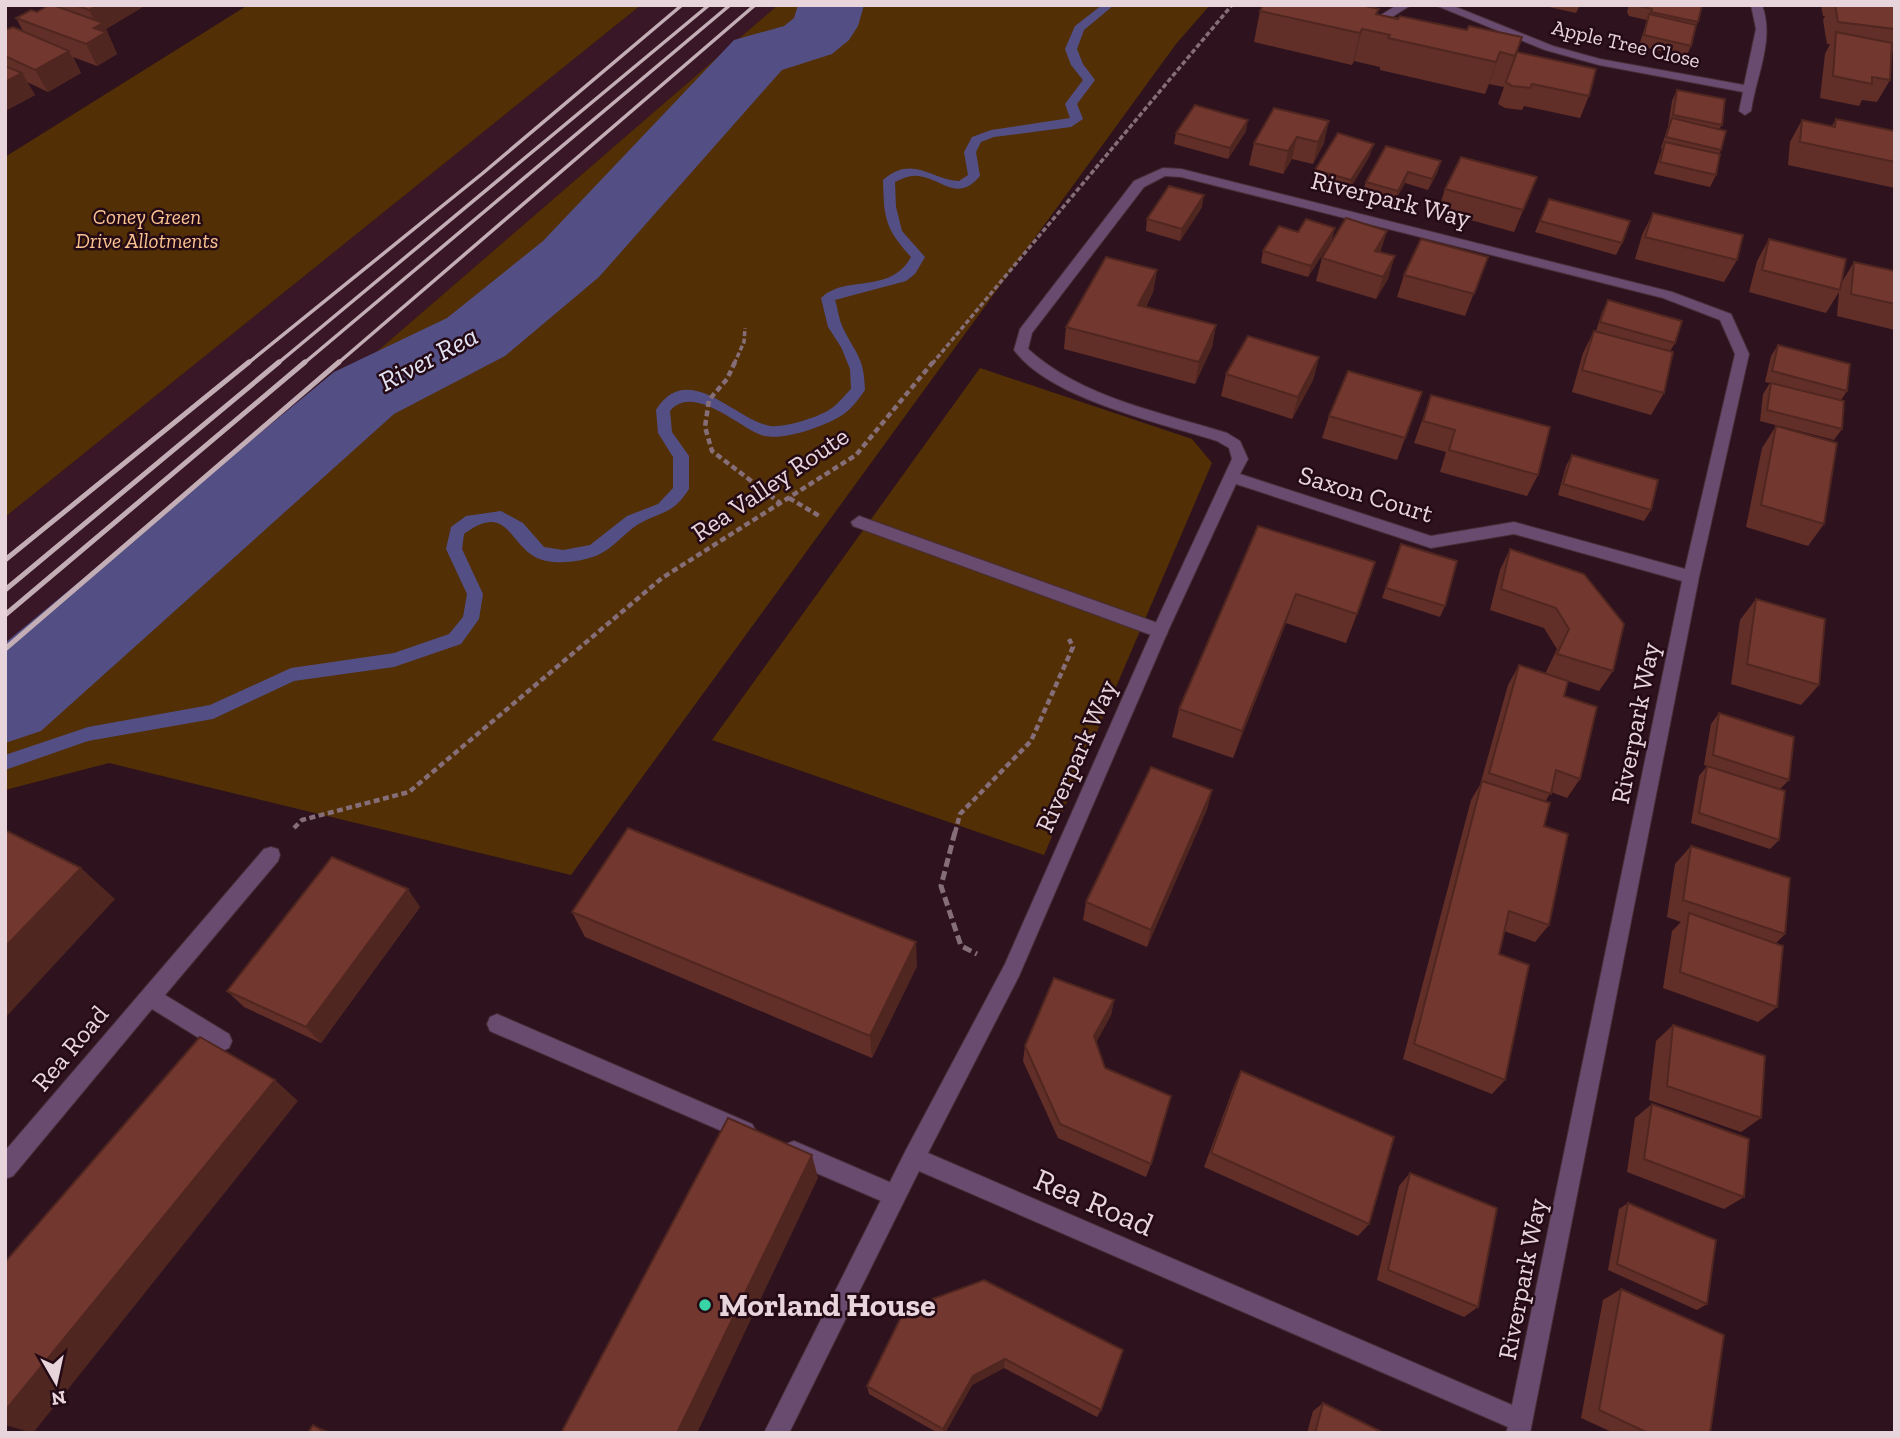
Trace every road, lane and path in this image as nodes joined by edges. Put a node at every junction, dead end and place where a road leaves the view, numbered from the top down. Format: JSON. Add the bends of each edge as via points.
{"nodes":[{"id":1,"x":1232,"y":5,"type":"edge"},
{"id":2,"x":1406,"y":5,"type":"edge"},
{"id":3,"x":1440,"y":5,"type":"edge"},
{"id":4,"x":1756,"y":5,"type":"edge"},
{"id":5,"x":1385,"y":17,"type":"edge"},
{"id":6,"x":1747,"y":89,"type":"junction"},
{"id":7,"x":1745,"y":111,"type":"dead end"},
{"id":8,"x":745,"y":327,"type":"dead end"},
{"id":9,"x":1231,"y":477,"type":"junction"},
{"id":10,"x":789,"y":498,"type":"junction"},
{"id":11,"x":780,"y":503,"type":"junction"},
{"id":12,"x":830,"y":522,"type":"dead end"},
{"id":13,"x":859,"y":522,"type":"dead end"},
{"id":14,"x":1691,"y":577,"type":"junction"},
{"id":15,"x":1160,"y":631,"type":"junction"},
{"id":16,"x":1068,"y":637,"type":"dead end"},
{"id":17,"x":271,"y":855,"type":"joint"},
{"id":18,"x":1012,"y":970,"type":"junction"},
{"id":19,"x":150,"y":997,"type":"junction"},
{"id":20,"x":497,"y":1024,"type":"dead end"},
{"id":21,"x":222,"y":1041,"type":"dead end"},
{"id":22,"x":914,"y":1158,"type":"junction"},
{"id":23,"x":5,"y":1168,"type":"edge"},
{"id":24,"x":893,"y":1195,"type":"junction"},
{"id":25,"x":1519,"y":1427,"type":"edge"},
{"id":26,"x":776,"y":1433,"type":"edge"}],
"edges":[{"from":1,"to":10,"type":"path","name":"Rea Valley Route","via":[[856,455]]},
{"from":2,"to":5,"type":"street"},
{"from":3,"to":6,"type":"street","name":"Apple Tree Close","via":[[1549,48],[1599,62]]},
{"from":4,"to":6,"type":"street","via":[[1763,25]]},
{"from":6,"to":7,"type":"street"},
{"from":8,"to":11,"type":"path","via":[[744,342],[727,379],[709,400],[705,427],[712,452]]},
{"from":9,"to":14,"type":"street","name":"Saxon Court","via":[[1431,542],[1514,528]]},
{"from":9,"to":14,"type":"street","name":"Riverpark Way","via":[[1240,459],[1235,445],[1222,437],[1074,388],[1045,372],[1021,350],[1025,332],[1139,184],[1163,172],[1667,295],[1726,317],[1742,354]]},
{"from":9,"to":15,"type":"street","name":"Riverpark Way"},
{"from":10,"to":11,"type":"path","name":"Rea Valley Route"},
{"from":10,"to":12,"type":"path"},
{"from":11,"to":17,"type":"path","name":"Rea Valley Route","via":[[662,578],[409,792],[302,820]]},
{"from":13,"to":15,"type":"street"},
{"from":14,"to":25,"type":"street","name":"Riverpark Way"},
{"from":15,"to":18,"type":"street","name":"Riverpark Way"},
{"from":16,"to":18,"type":"path","via":[[1073,647],[1031,741],[960,814],[941,886],[961,946]]},
{"from":17,"to":19,"type":"street","name":"Rea Road"},
{"from":18,"to":22,"type":"street","name":"Riverpark Way"},
{"from":19,"to":21,"type":"street"},
{"from":19,"to":23,"type":"street","name":"Rea Road"},
{"from":20,"to":24,"type":"street"},
{"from":22,"to":24,"type":"street"},
{"from":22,"to":25,"type":"street","name":"Rea Road"},
{"from":24,"to":26,"type":"street"}]}
